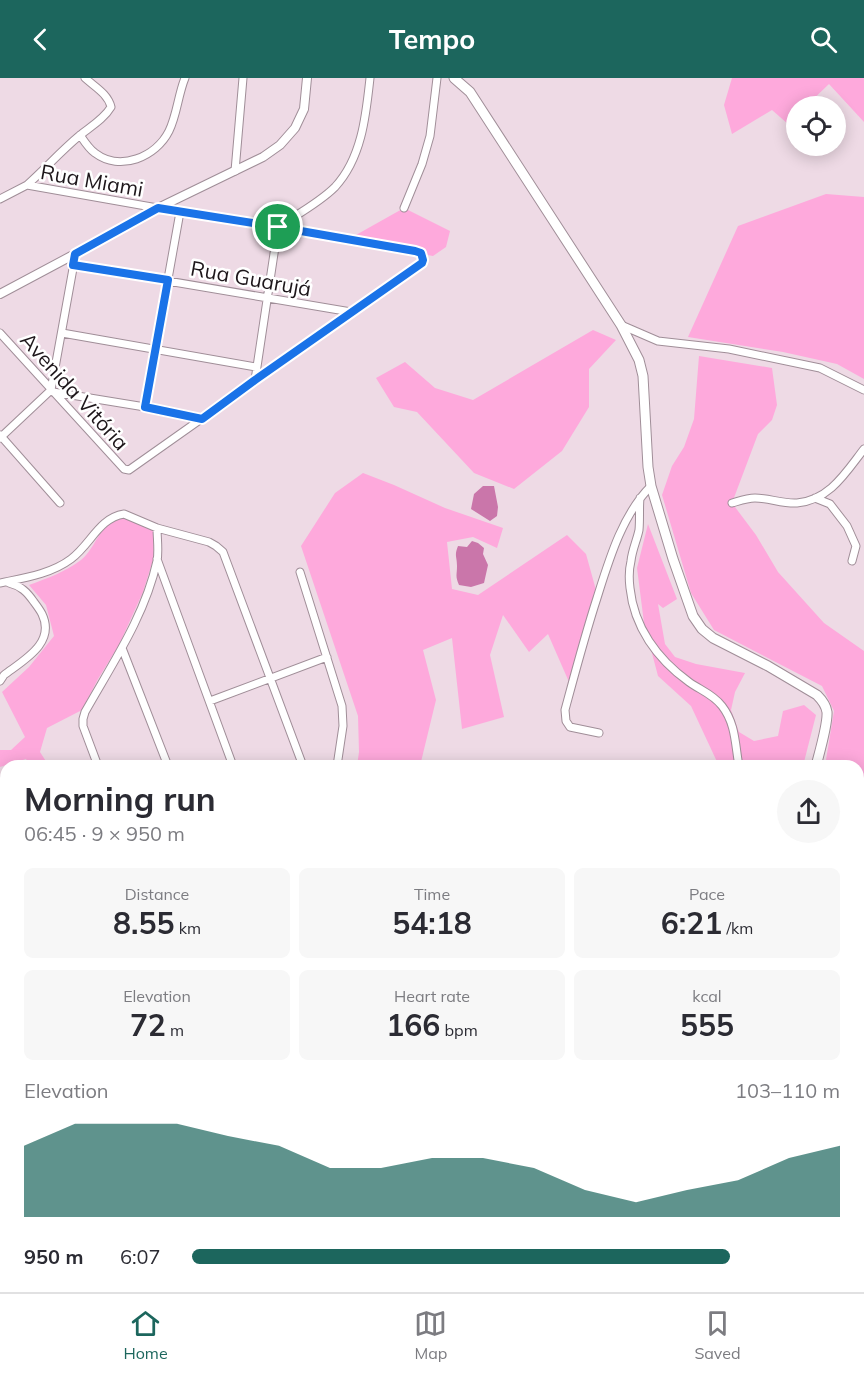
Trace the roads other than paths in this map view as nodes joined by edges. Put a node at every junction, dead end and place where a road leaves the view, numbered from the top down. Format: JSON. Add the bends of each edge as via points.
{"nodes":[{"id":1,"x":85,"y":78,"type":"edge"},
{"id":2,"x":185,"y":78,"type":"edge"},
{"id":3,"x":243,"y":78,"type":"edge"},
{"id":4,"x":307,"y":78,"type":"edge"},
{"id":5,"x":370,"y":78,"type":"edge"},
{"id":6,"x":437,"y":78,"type":"edge"},
{"id":7,"x":457,"y":79,"type":"edge"},
{"id":8,"x":80,"y":135,"type":"junction"},
{"id":9,"x":235,"y":171,"type":"junction"},
{"id":10,"x":27,"y":185,"type":"junction"},
{"id":11,"x":0,"y":199,"type":"edge"},
{"id":12,"x":158,"y":208,"type":"junction"},
{"id":13,"x":404,"y":208,"type":"dead end"},
{"id":14,"x":180,"y":212,"type":"junction"},
{"id":15,"x":278,"y":227,"type":"junction"},
{"id":16,"x":75,"y":254,"type":"junction"},
{"id":17,"x":73,"y":265,"type":"junction"},
{"id":18,"x":168,"y":280,"type":"junction"},
{"id":19,"x":0,"y":294,"type":"edge"},
{"id":20,"x":267,"y":297,"type":"junction"},
{"id":21,"x":351,"y":312,"type":"junction"},
{"id":22,"x":621,"y":325,"type":"junction"},
{"id":23,"x":0,"y":333,"type":"edge"},
{"id":24,"x":62,"y":333,"type":"junction"},
{"id":25,"x":156,"y":349,"type":"junction"},
{"id":26,"x":256,"y":367,"type":"junction"},
{"id":27,"x":255,"y":380,"type":"junction"},
{"id":28,"x":864,"y":390,"type":"edge"},
{"id":29,"x":52,"y":391,"type":"junction"},
{"id":30,"x":145,"y":407,"type":"junction"},
{"id":31,"x":202,"y":419,"type":"junction"},
{"id":32,"x":0,"y":436,"type":"edge"},
{"id":33,"x":864,"y":449,"type":"edge"},
{"id":34,"x":651,"y":486,"type":"junction"},
{"id":35,"x":640,"y":498,"type":"junction"},
{"id":36,"x":815,"y":498,"type":"junction"},
{"id":37,"x":60,"y":503,"type":"dead end"},
{"id":38,"x":732,"y":503,"type":"dead end"},
{"id":39,"x":157,"y":528,"type":"junction"},
{"id":40,"x":157,"y":559,"type":"junction"},
{"id":41,"x":852,"y":561,"type":"dead end"},
{"id":42,"x":300,"y":572,"type":"dead end"},
{"id":43,"x":3,"y":583,"type":"edge"},
{"id":44,"x":122,"y":648,"type":"junction"},
{"id":45,"x":327,"y":657,"type":"junction"},
{"id":46,"x":270,"y":678,"type":"junction"},
{"id":47,"x":0,"y":681,"type":"edge"},
{"id":48,"x":210,"y":701,"type":"junction"},
{"id":49,"x":598,"y":733,"type":"dead end"},
{"id":50,"x":96,"y":760,"type":"edge"},
{"id":51,"x":166,"y":760,"type":"edge"},
{"id":52,"x":232,"y":760,"type":"edge"},
{"id":53,"x":301,"y":760,"type":"edge"},
{"id":54,"x":338,"y":760,"type":"edge"},
{"id":55,"x":738,"y":760,"type":"edge"},
{"id":56,"x":817,"y":760,"type":"edge"}],
"edges":[{"from":1,"to":8,"type":"street","via":[[105,95],[111,107]]},
{"from":2,"to":8,"type":"street","via":[[169,131],[162,143],[142,157],[109,160],[94,153]]},
{"from":3,"to":9,"type":"street"},
{"from":4,"to":9,"type":"street","via":[[304,109],[295,128],[280,145]]},
{"from":5,"to":15,"type":"street","via":[[365,120],[348,170],[316,202]]},
{"from":6,"to":13,"type":"street","via":[[430,136]]},
{"from":7,"to":22,"type":"main road","via":[[470,92]]},
{"from":8,"to":10,"type":"street"},
{"from":9,"to":12,"type":"street"},
{"from":10,"to":11,"type":"street","name":"Rua Miami"},
{"from":10,"to":12,"type":"street","name":"Rua Miami"},
{"from":12,"to":14,"type":"street","name":"Rua Miami"},
{"from":12,"to":16,"type":"street"},
{"from":14,"to":15,"type":"street","name":"Rua Miami"},
{"from":14,"to":18,"type":"street"},
{"from":15,"to":20,"type":"street"},
{"from":15,"to":21,"type":"street","name":"Rua Miami","via":[[421,253],[422,263]]},
{"from":16,"to":17,"type":"street"},
{"from":16,"to":19,"type":"street"},
{"from":17,"to":18,"type":"street","name":"Rua Guarujá"},
{"from":17,"to":24,"type":"street"},
{"from":18,"to":20,"type":"street","name":"Rua Guarujá"},
{"from":18,"to":25,"type":"street"},
{"from":20,"to":21,"type":"street","name":"Rua Guarujá"},
{"from":20,"to":26,"type":"street"},
{"from":21,"to":27,"type":"street"},
{"from":22,"to":28,"type":"street","via":[[658,341],[729,349],[820,368]]},
{"from":22,"to":34,"type":"main road","via":[[644,376]]},
{"from":23,"to":29,"type":"street","name":"Avenida Vitória"},
{"from":24,"to":25,"type":"street"},
{"from":24,"to":29,"type":"street"},
{"from":25,"to":26,"type":"street"},
{"from":25,"to":30,"type":"street"},
{"from":26,"to":27,"type":"street"},
{"from":27,"to":31,"type":"street"},
{"from":29,"to":30,"type":"street"},
{"from":29,"to":31,"type":"street","name":"Avenida Vitória","via":[[124,470]]},
{"from":29,"to":32,"type":"street"},
{"from":30,"to":31,"type":"street"},
{"from":32,"to":37,"type":"street"},
{"from":33,"to":36,"type":"street","via":[[845,475]]},
{"from":34,"to":35,"type":"street"},
{"from":34,"to":56,"type":"main road","via":[[673,560],[693,616],[702,629],[823,701],[827,711]]},
{"from":35,"to":49,"type":"street","via":[[609,562],[565,710],[570,727]]},
{"from":35,"to":55,"type":"street","via":[[639,530],[631,561],[635,613],[657,654],[722,705],[731,722]]},
{"from":36,"to":38,"type":"street","via":[[796,503],[752,498]]},
{"from":36,"to":41,"type":"street","via":[[830,504],[847,526],[856,546]]},
{"from":39,"to":40,"type":"street"},
{"from":39,"to":43,"type":"street","via":[[124,514],[111,518],[60,566]]},
{"from":39,"to":46,"type":"street","via":[[209,542],[223,552]]},
{"from":40,"to":44,"type":"street","via":[[147,594]]},
{"from":40,"to":48,"type":"street"},
{"from":42,"to":45,"type":"street"},
{"from":43,"to":47,"type":"street","via":[[18,585],[27,592],[46,627],[39,648]]},
{"from":44,"to":50,"type":"street","via":[[82,719]]},
{"from":44,"to":51,"type":"street"},
{"from":45,"to":46,"type":"street"},
{"from":45,"to":54,"type":"street","via":[[343,715]]},
{"from":46,"to":48,"type":"street"},
{"from":46,"to":53,"type":"street"},
{"from":48,"to":52,"type":"street"}]}
